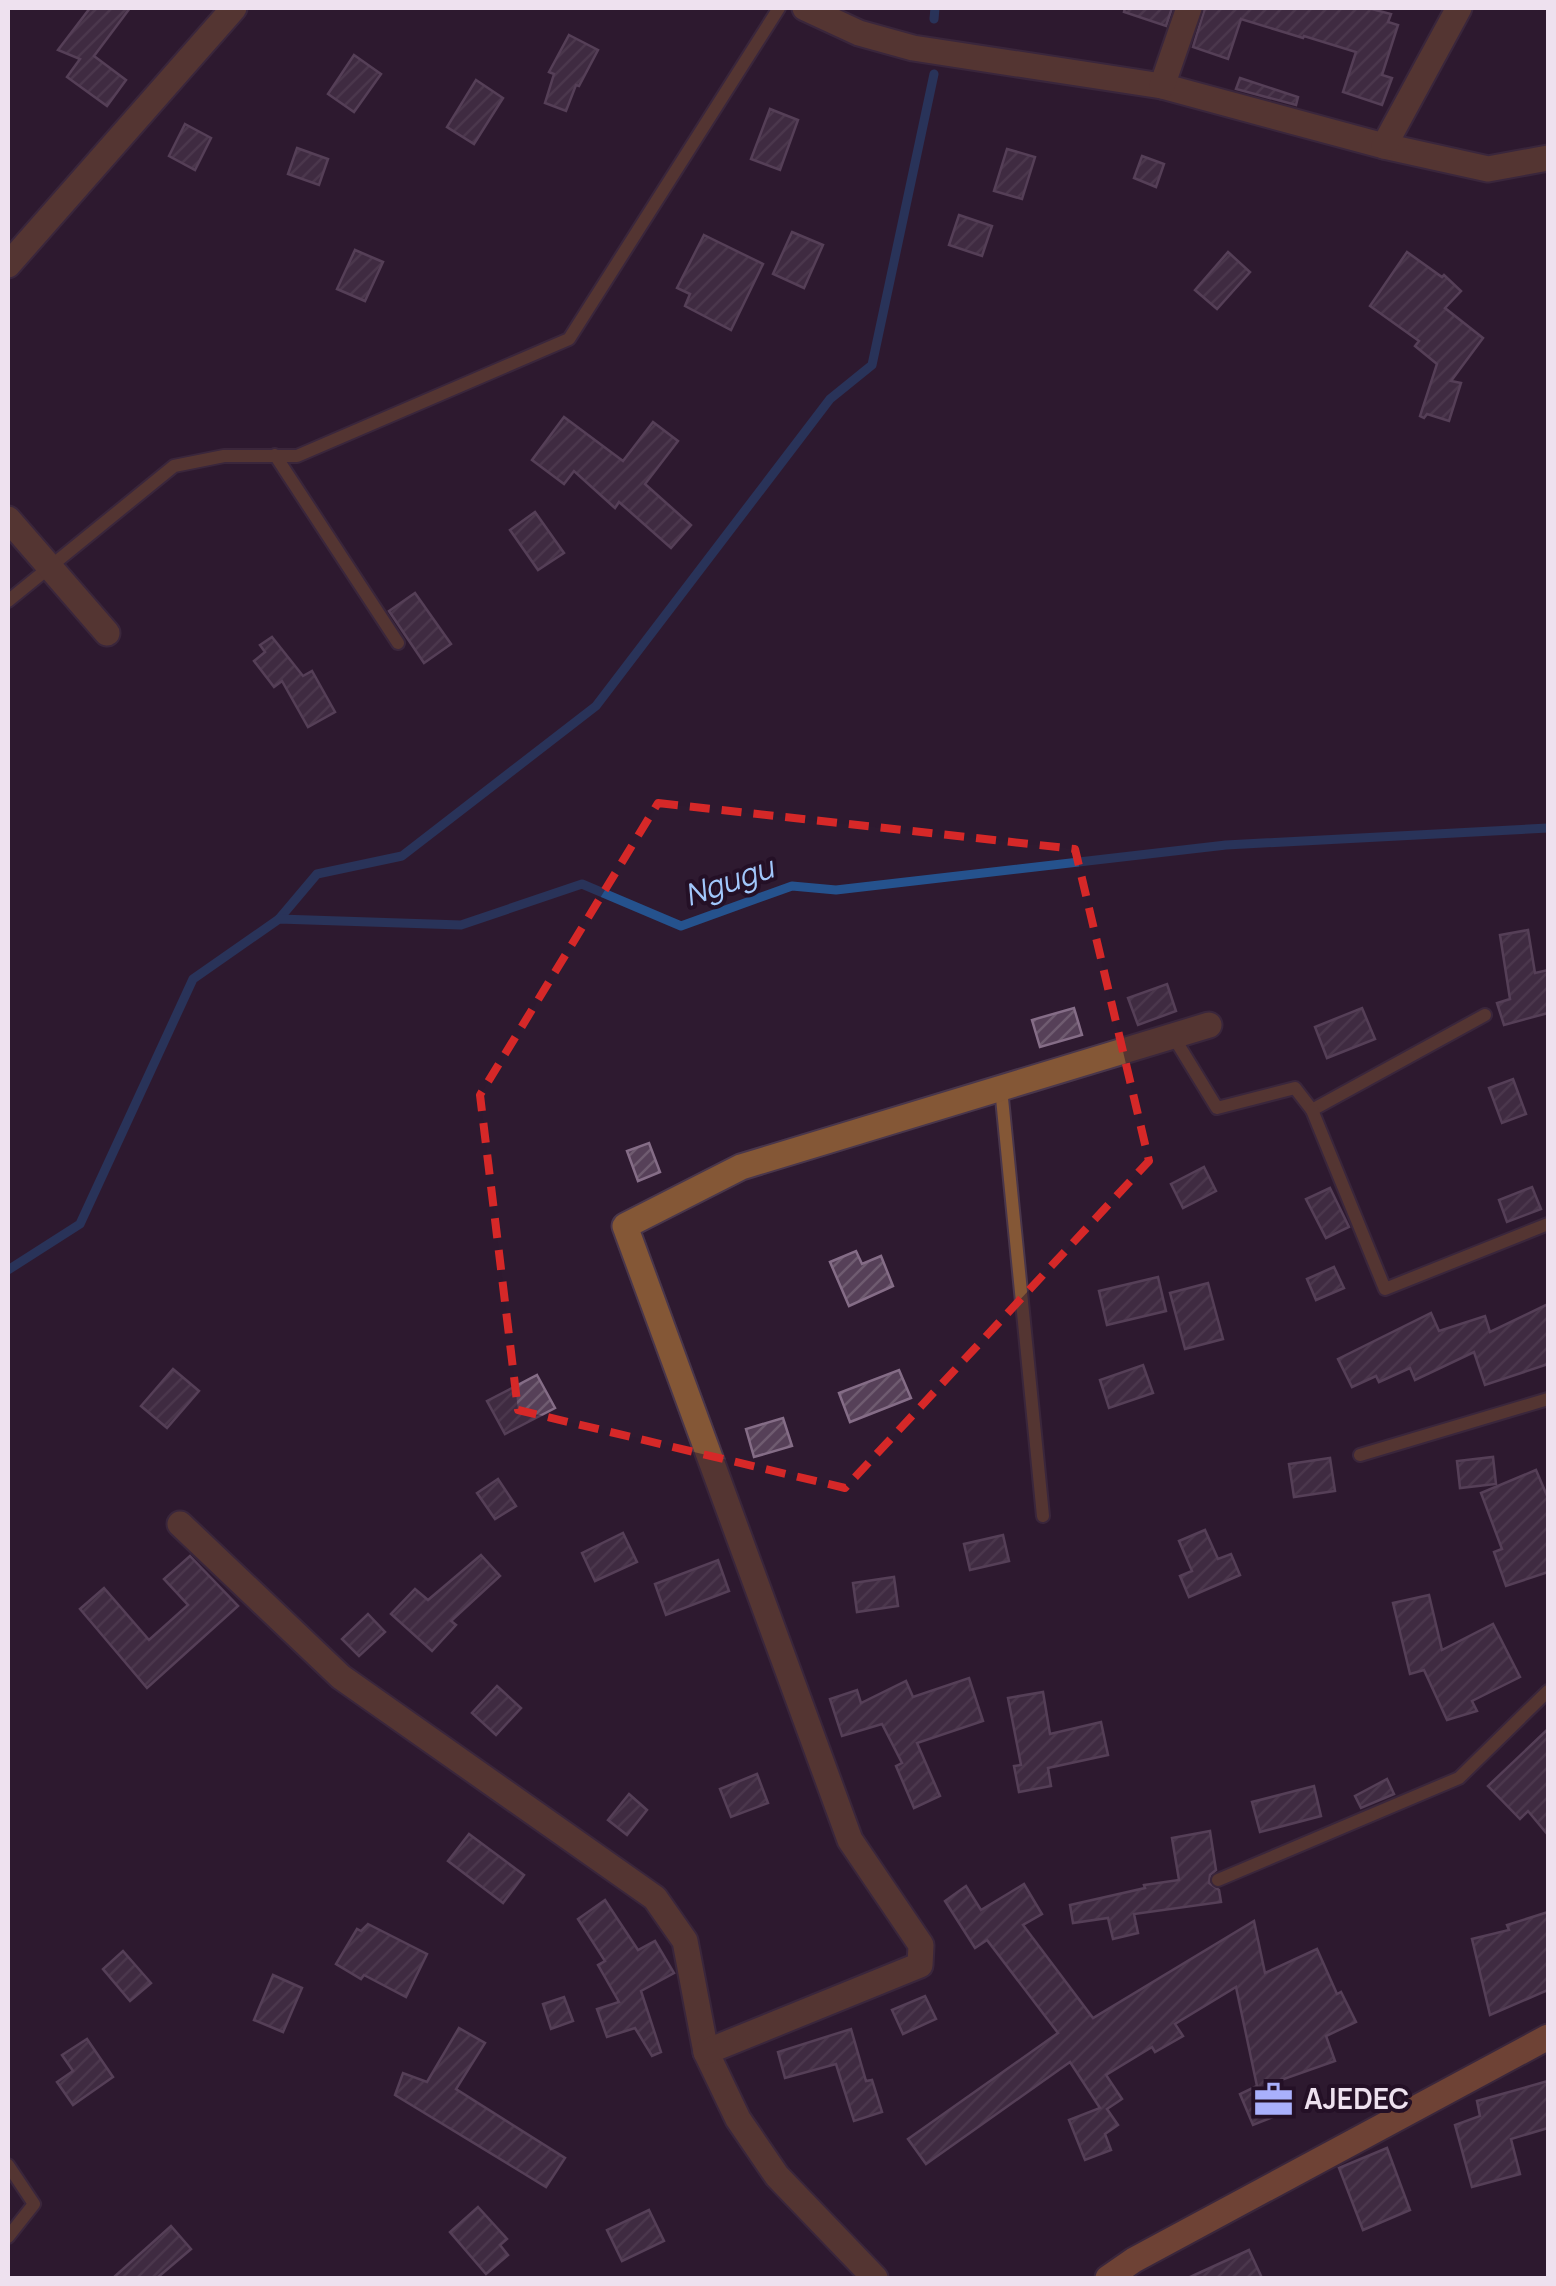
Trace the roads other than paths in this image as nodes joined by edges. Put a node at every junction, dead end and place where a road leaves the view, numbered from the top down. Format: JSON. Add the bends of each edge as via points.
{"nodes":[{"id":1,"x":234,"y":8,"type":"edge"},
{"id":2,"x":778,"y":8,"type":"edge"},
{"id":3,"x":805,"y":8,"type":"edge"},
{"id":4,"x":1189,"y":8,"type":"edge"},
{"id":5,"x":1459,"y":8,"type":"edge"},
{"id":6,"x":1162,"y":86,"type":"junction"},
{"id":7,"x":1384,"y":146,"type":"junction"},
{"id":8,"x":1548,"y":158,"type":"edge"},
{"id":9,"x":8,"y":265,"type":"edge"},
{"id":10,"x":276,"y":456,"type":"junction"},
{"id":11,"x":8,"y":520,"type":"edge"},
{"id":12,"x":50,"y":567,"type":"junction"},
{"id":13,"x":8,"y":602,"type":"edge"},
{"id":14,"x":108,"y":633,"type":"dead end"},
{"id":15,"x":398,"y":643,"type":"dead end"},
{"id":16,"x":1485,"y":1015,"type":"dead end"},
{"id":17,"x":1209,"y":1025,"type":"dead end"},
{"id":18,"x":1172,"y":1036,"type":"junction"},
{"id":19,"x":1001,"y":1088,"type":"junction"},
{"id":20,"x":1312,"y":1110,"type":"junction"},
{"id":21,"x":1548,"y":1224,"type":"edge"},
{"id":22,"x":1548,"y":1399,"type":"edge"},
{"id":23,"x":1360,"y":1455,"type":"dead end"},
{"id":24,"x":1043,"y":1516,"type":"dead end"},
{"id":25,"x":180,"y":1524,"type":"dead end"},
{"id":26,"x":1548,"y":1691,"type":"edge"},
{"id":27,"x":1218,"y":1880,"type":"dead end"},
{"id":28,"x":1548,"y":2038,"type":"edge"},
{"id":29,"x":706,"y":2052,"type":"junction"},
{"id":30,"x":8,"y":2165,"type":"edge"},
{"id":31,"x":8,"y":2236,"type":"edge"},
{"id":32,"x":875,"y":2278,"type":"edge"},
{"id":33,"x":1108,"y":2278,"type":"edge"}],
"edges":[{"from":1,"to":9,"type":"street"},
{"from":2,"to":10,"type":"lane","via":[[569,339],[297,456]]},
{"from":3,"to":6,"type":"street","via":[[858,33],[914,48]]},
{"from":4,"to":6,"type":"street"},
{"from":5,"to":7,"type":"street"},
{"from":6,"to":7,"type":"street"},
{"from":7,"to":8,"type":"street","via":[[1488,169]]},
{"from":10,"to":12,"type":"lane","via":[[224,456],[174,466]]},
{"from":10,"to":15,"type":"lane"},
{"from":11,"to":12,"type":"street"},
{"from":12,"to":13,"type":"lane"},
{"from":12,"to":14,"type":"street"},
{"from":16,"to":20,"type":"lane"},
{"from":17,"to":18,"type":"street"},
{"from":18,"to":19,"type":"street"},
{"from":18,"to":20,"type":"lane","via":[[1217,1108],[1296,1088]]},
{"from":19,"to":24,"type":"lane"},
{"from":19,"to":29,"type":"street","via":[[741,1167],[625,1226],[850,1840],[921,1945],[920,1965]]},
{"from":20,"to":21,"type":"lane","via":[[1385,1289]]},
{"from":22,"to":23,"type":"lane"},
{"from":25,"to":29,"type":"street","via":[[341,1677],[656,1898],[686,1941]]},
{"from":26,"to":27,"type":"lane","via":[[1459,1778]]},
{"from":28,"to":33,"type":"main road"},
{"from":29,"to":32,"type":"street","via":[[738,2120],[777,2176]]},
{"from":30,"to":31,"type":"lane","via":[[34,2204]]}]}
